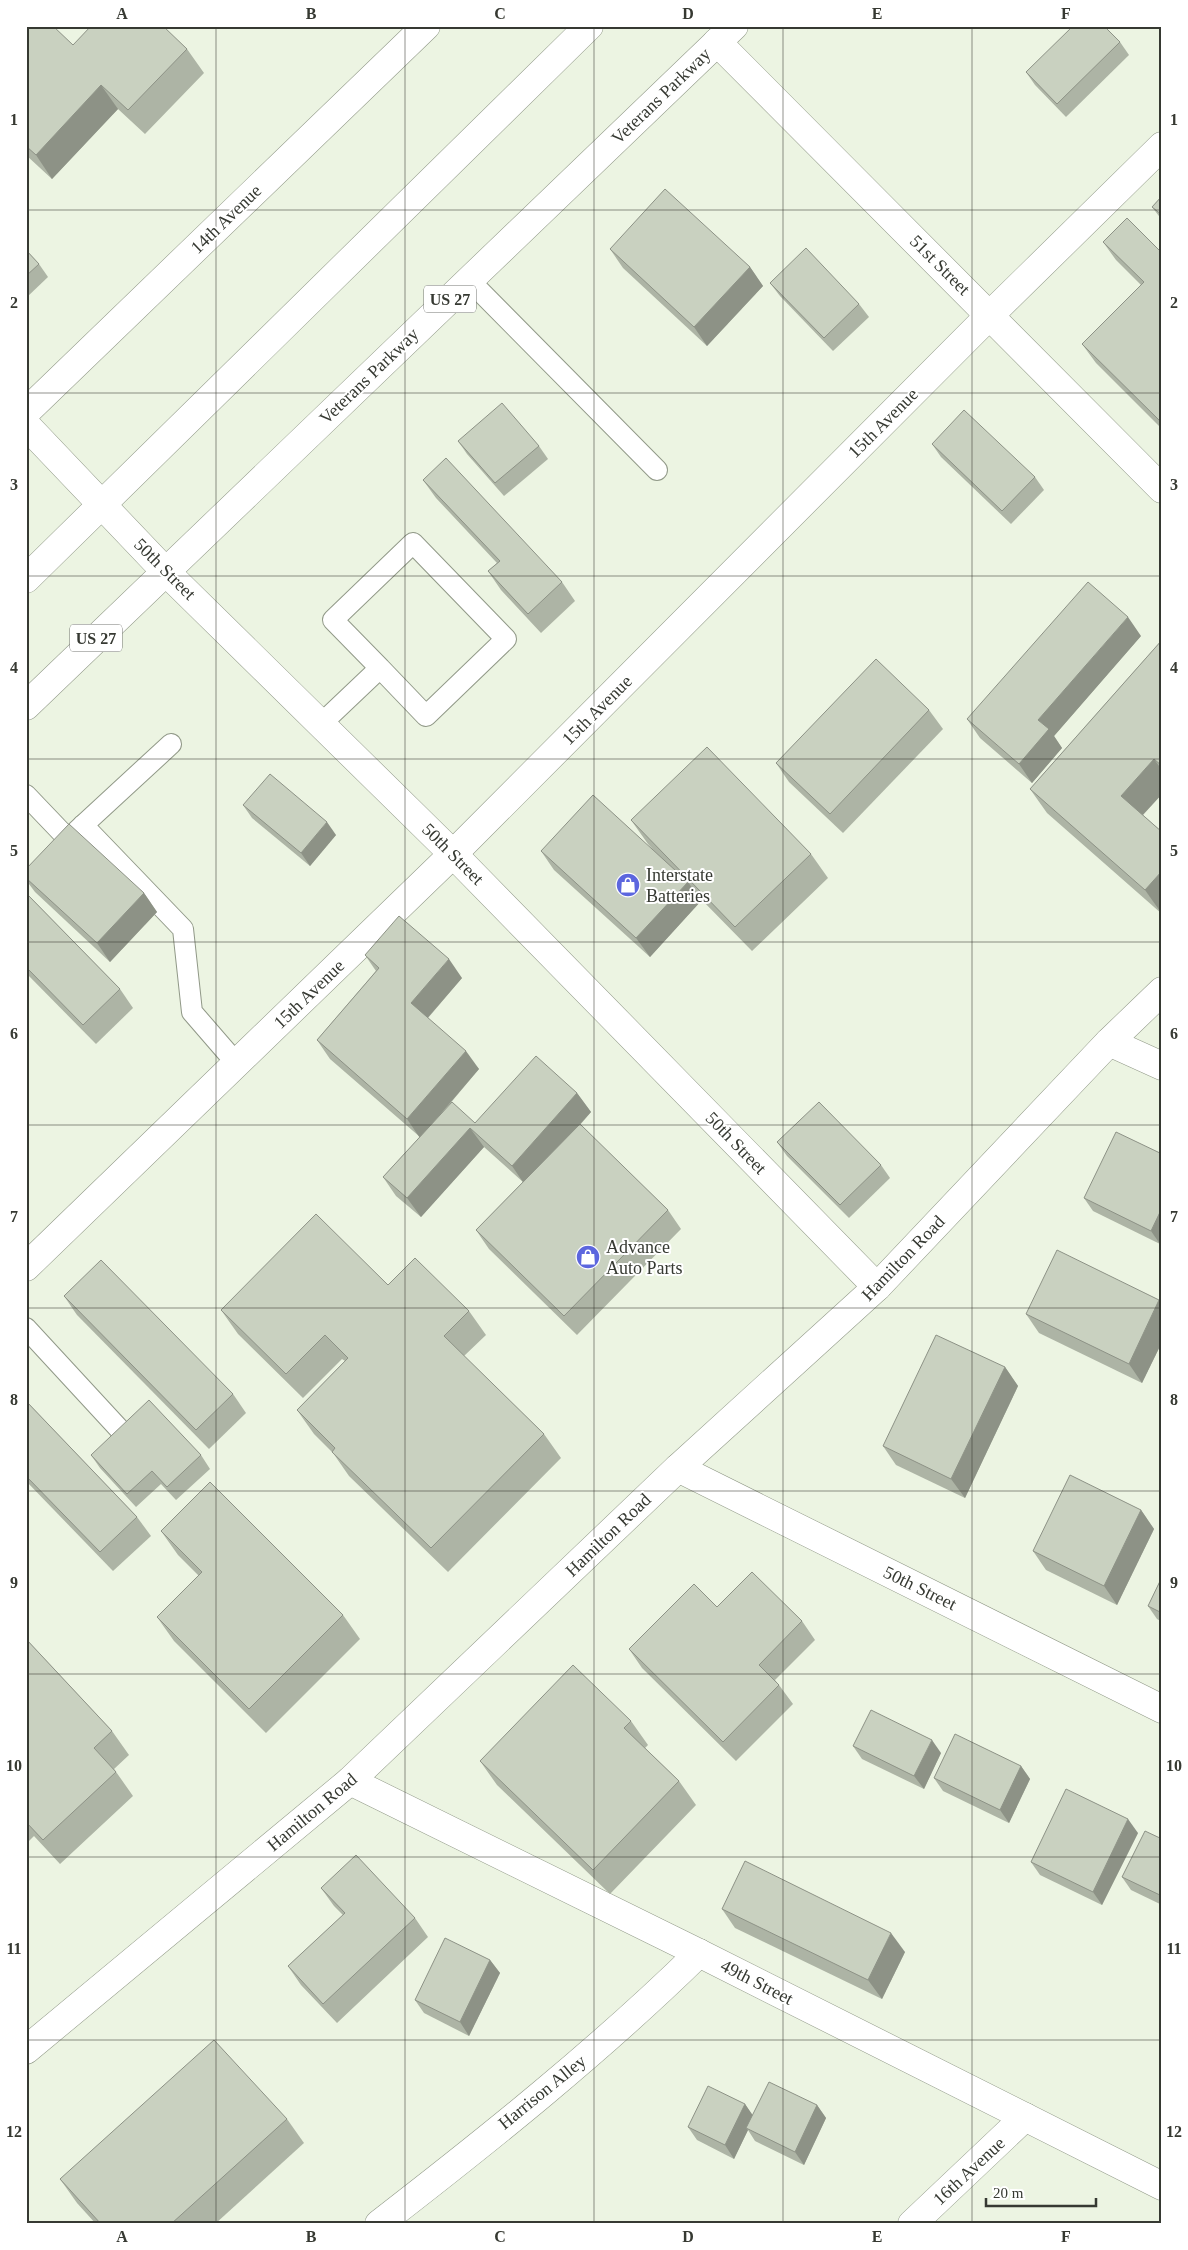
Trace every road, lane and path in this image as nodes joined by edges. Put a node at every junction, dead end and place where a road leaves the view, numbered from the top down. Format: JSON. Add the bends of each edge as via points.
{"nodes":[{"id":1,"x":426,"y":26,"type":"edge"},
{"id":2,"x":589,"y":26,"type":"edge"},
{"id":3,"x":725,"y":34,"type":"edge"},
{"id":4,"x":1162,"y":146,"type":"edge"},
{"id":5,"x":469,"y":280,"type":"junction"},
{"id":6,"x":990,"y":315,"type":"junction"},
{"id":7,"x":26,"y":412,"type":"edge"},
{"id":8,"x":26,"y":425,"type":"edge"},
{"id":9,"x":657,"y":470,"type":"dead end"},
{"id":10,"x":1162,"y":489,"type":"edge"},
{"id":11,"x":102,"y":505,"type":"junction"},
{"id":12,"x":166,"y":571,"type":"junction"},
{"id":13,"x":26,"y":579,"type":"edge"},
{"id":14,"x":380,"y":668,"type":"junction"},
{"id":15,"x":26,"y":706,"type":"edge"},
{"id":16,"x":321,"y":724,"type":"junction"},
{"id":17,"x":171,"y":744,"type":"dead end"},
{"id":18,"x":26,"y":795,"type":"edge"},
{"id":19,"x":83,"y":825,"type":"junction"},
{"id":20,"x":453,"y":854,"type":"junction"},
{"id":21,"x":1162,"y":991,"type":"edge"},
{"id":22,"x":1109,"y":1042,"type":"junction"},
{"id":23,"x":237,"y":1064,"type":"junction"},
{"id":24,"x":1162,"y":1066,"type":"edge"},
{"id":25,"x":26,"y":1267,"type":"edge"},
{"id":26,"x":877,"y":1287,"type":"junction"},
{"id":27,"x":26,"y":1328,"type":"edge"},
{"id":28,"x":122,"y":1432,"type":"edge"},
{"id":29,"x":678,"y":1468,"type":"junction"},
{"id":30,"x":1162,"y":1709,"type":"edge"},
{"id":31,"x":350,"y":1782,"type":"junction"},
{"id":32,"x":699,"y":1953,"type":"junction"},
{"id":33,"x":26,"y":2050,"type":"edge"},
{"id":34,"x":1025,"y":2117,"type":"junction"},
{"id":35,"x":1162,"y":2186,"type":"edge"},
{"id":36,"x":379,"y":2224,"type":"edge"},
{"id":37,"x":912,"y":2224,"type":"edge"}],
"edges":[{"from":1,"to":7,"type":"street","name":"14th Avenue"},
{"from":2,"to":11,"type":"street"},
{"from":3,"to":5,"type":"street","name":"Veterans Parkway","number":"US 27"},
{"from":3,"to":6,"type":"street","name":"51st Street"},
{"from":4,"to":6,"type":"street","name":"15th Avenue"},
{"from":5,"to":9,"type":"lane"},
{"from":5,"to":12,"type":"street","name":"Veterans Parkway","number":"US 27"},
{"from":6,"to":10,"type":"street","name":"51st Street"},
{"from":6,"to":20,"type":"street","name":"15th Avenue"},
{"from":8,"to":11,"type":"street","name":"50th Street"},
{"from":11,"to":12,"type":"street","name":"50th Street"},
{"from":11,"to":13,"type":"street"},
{"from":12,"to":15,"type":"street","name":"Veterans Parkway","number":"US 27"},
{"from":12,"to":16,"type":"street","name":"50th Street"},
{"from":14,"to":14,"type":"lane","via":[[426,716],[506,639],[413,543],[333,620]]},
{"from":14,"to":16,"type":"lane"},
{"from":16,"to":20,"type":"street","name":"50th Street"},
{"from":17,"to":19,"type":"lane"},
{"from":18,"to":19,"type":"lane","via":[[68,839]]},
{"from":19,"to":23,"type":"lane","via":[[183,929],[192,1012]]},
{"from":20,"to":23,"type":"street","name":"15th Avenue"},
{"from":20,"to":26,"type":"street","name":"50th Street"},
{"from":21,"to":22,"type":"street","name":"Hamilton Road"},
{"from":22,"to":24,"type":"street"},
{"from":22,"to":26,"type":"street","name":"Hamilton Road"},
{"from":23,"to":25,"type":"street","name":"15th Avenue"},
{"from":26,"to":29,"type":"street","name":"Hamilton Road"},
{"from":27,"to":28,"type":"lane"},
{"from":29,"to":30,"type":"street","name":"50th Street"},
{"from":29,"to":31,"type":"street","name":"Hamilton Road"},
{"from":31,"to":32,"type":"street","name":"49th Street"},
{"from":31,"to":33,"type":"street","name":"Hamilton Road"},
{"from":32,"to":34,"type":"street","name":"49th Street"},
{"from":32,"to":36,"type":"street","name":"Harrison Alley","via":[[619,2029]]},
{"from":34,"to":35,"type":"street","name":"49th Street"},
{"from":34,"to":37,"type":"street","name":"16th Avenue"}]}
